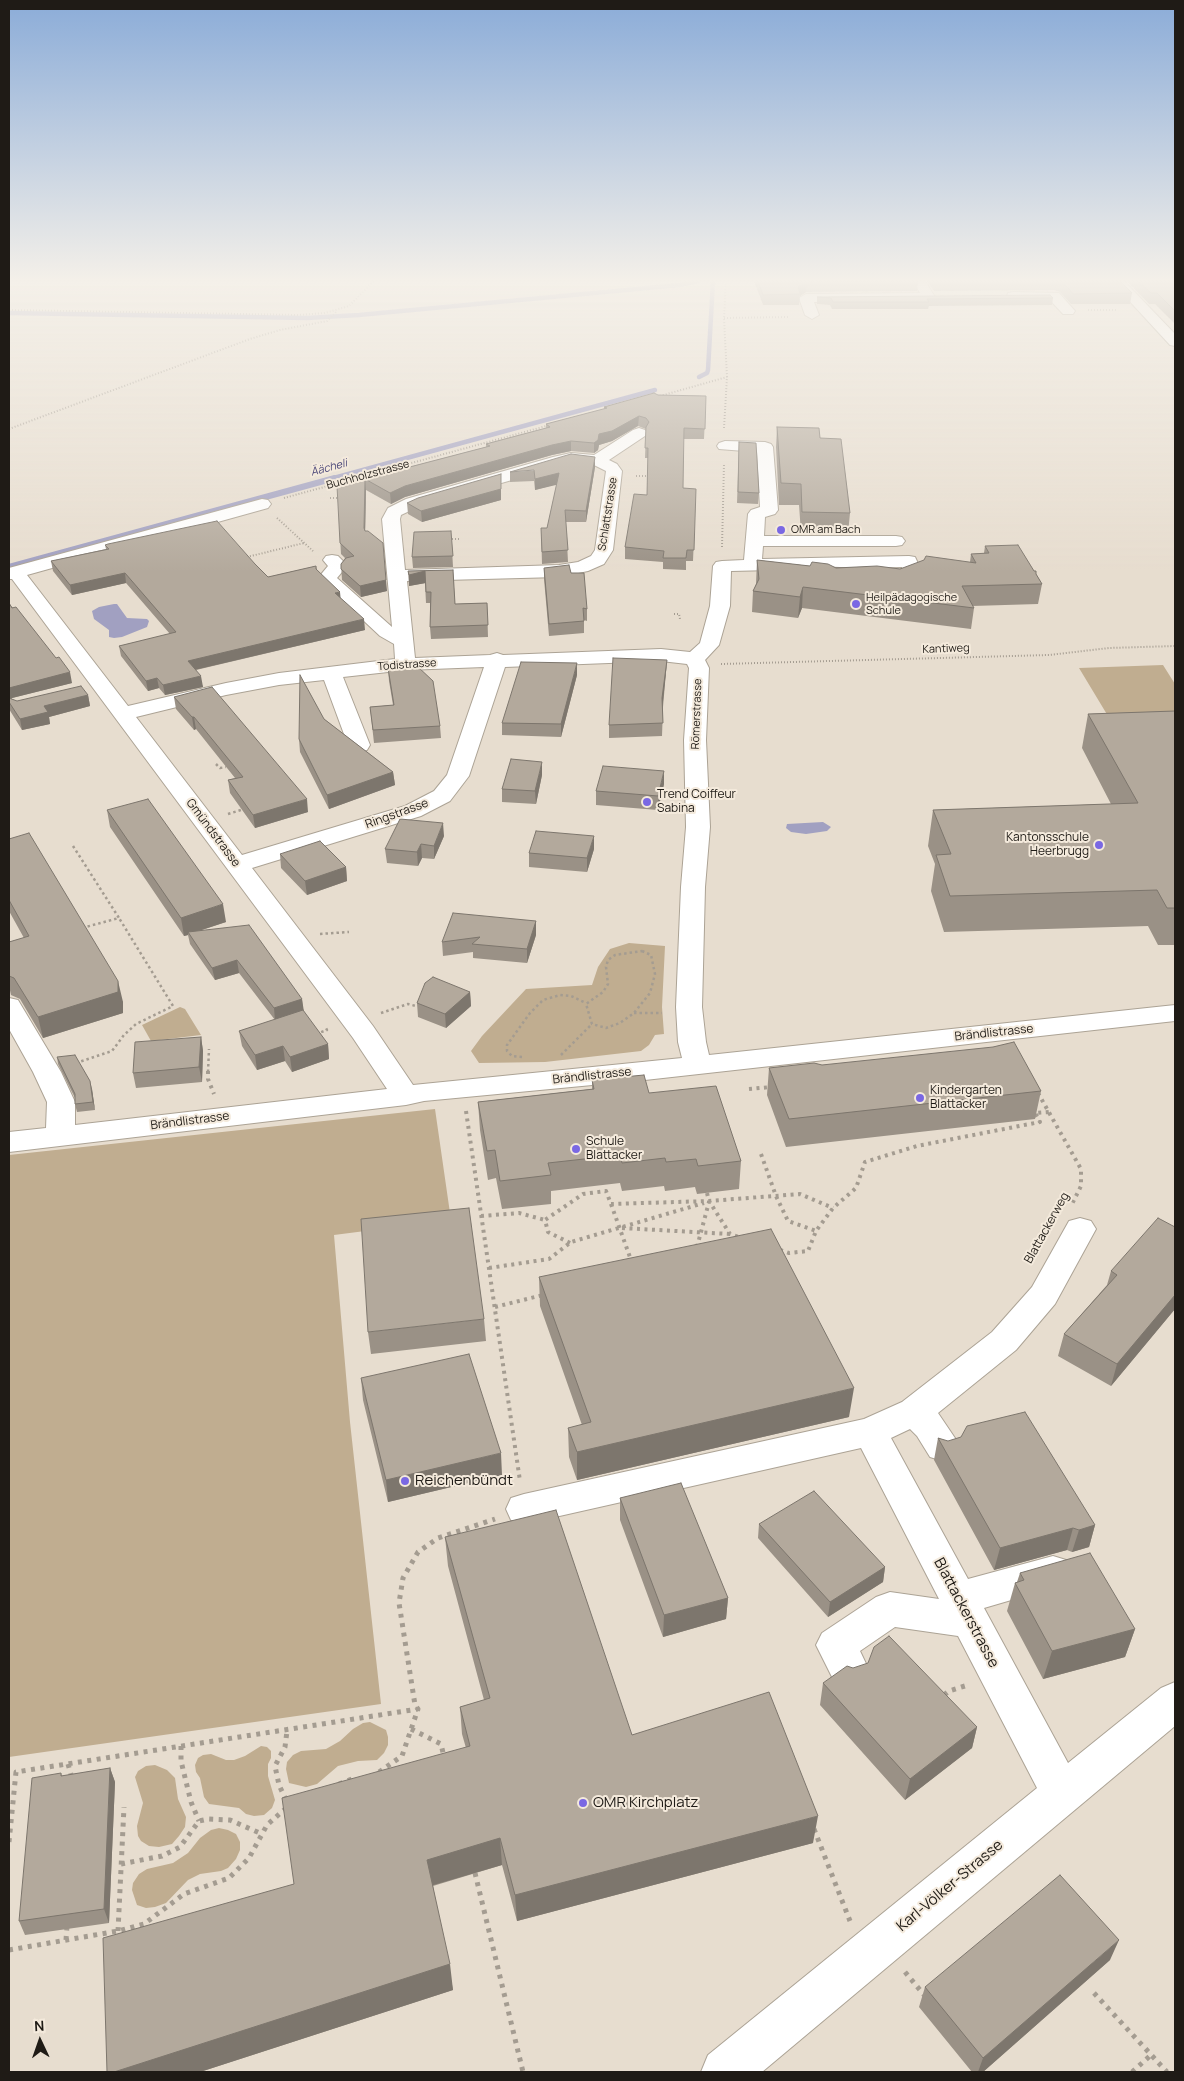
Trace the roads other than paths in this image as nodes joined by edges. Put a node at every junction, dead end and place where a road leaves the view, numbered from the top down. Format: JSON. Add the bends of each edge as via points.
{"nodes":[{"id":1,"x":638,"y":433,"type":"dead end"},
{"id":2,"x":724,"y":446,"type":"road end"},
{"id":3,"x":597,"y":460,"type":"junction"},
{"id":4,"x":262,"y":504,"type":"road end"},
{"id":5,"x":755,"y":541,"type":"junction"},
{"id":6,"x":896,"y":541,"type":"dead end"},
{"id":7,"x":753,"y":564,"type":"junction"},
{"id":8,"x":13,"y":573,"type":"edge"},
{"id":9,"x":339,"y":576,"type":"edge"},
{"id":10,"x":397,"y":576,"type":"junction"},
{"id":11,"x":909,"y":579,"type":"edge"},
{"id":12,"x":404,"y":641,"type":"junction"},
{"id":13,"x":497,"y":659,"type":"junction"},
{"id":14,"x":706,"y":662,"type":"junction"},
{"id":15,"x":406,"y":664,"type":"junction"},
{"id":16,"x":332,"y":672,"type":"junction"},
{"id":17,"x":123,"y":714,"type":"junction"},
{"id":18,"x":359,"y":745,"type":"edge"},
{"id":19,"x":236,"y":865,"type":"junction"},
{"id":20,"x":9,"y":1007,"type":"edge"},
{"id":21,"x":1175,"y":1013,"type":"edge"},
{"id":22,"x":698,"y":1065,"type":"junction"},
{"id":23,"x":406,"y":1096,"type":"junction"},
{"id":24,"x":73,"y":1128,"type":"junction"},
{"id":25,"x":9,"y":1142,"type":"edge"},
{"id":26,"x":1075,"y":1219,"type":"road end"},
{"id":27,"x":914,"y":1412,"type":"junction"},
{"id":28,"x":870,"y":1432,"type":"junction"},
{"id":29,"x":943,"y":1447,"type":"edge"},
{"id":30,"x":524,"y":1509,"type":"road end"},
{"id":31,"x":1067,"y":1568,"type":"edge"},
{"id":32,"x":964,"y":1609,"type":"junction"},
{"id":33,"x":849,"y":1670,"type":"edge"},
{"id":34,"x":1175,"y":1701,"type":"edge"},
{"id":35,"x":1062,"y":1794,"type":"junction"},
{"id":36,"x":725,"y":2072,"type":"edge"}],
"edges":[{"from":1,"to":3,"type":"street"},
{"from":2,"to":5,"type":"street","via":[[765,447],[769,510],[757,514]]},
{"from":3,"to":10,"type":"street","via":[[571,458],[550,462],[400,508],[391,519]]},
{"from":3,"to":10,"type":"street","name":"Schlattstrasse","via":[[611,467],[614,475],[604,550],[593,563],[559,571]]},
{"from":4,"to":8,"type":"street","via":[[65,562]]},
{"from":5,"to":6,"type":"street"},
{"from":5,"to":7,"type":"street"},
{"from":7,"to":11,"type":"street","via":[[909,561],[914,574]]},
{"from":7,"to":14,"type":"street","via":[[722,566],[720,606]]},
{"from":8,"to":17,"type":"street","name":"Gmündstrasse","via":[[92,686]]},
{"from":9,"to":12,"type":"street","via":[[367,623]]},
{"from":10,"to":12,"type":"street"},
{"from":12,"to":15,"type":"street"},
{"from":13,"to":14,"type":"street","name":"Tödistrasse","via":[[661,655]]},
{"from":13,"to":15,"type":"street","name":"Tödistrasse"},
{"from":13,"to":19,"type":"street","name":"Ringstrasse","via":[[458,776],[442,796],[413,811]]},
{"from":14,"to":22,"type":"street","name":"Römerstrasse","via":[[699,668],[695,740],[698,827],[689,1007]]},
{"from":15,"to":16,"type":"street","name":"Tödistrasse"},
{"from":16,"to":17,"type":"street","name":"Tödistrasse","via":[[226,689]]},
{"from":16,"to":18,"type":"street"},
{"from":17,"to":19,"type":"street","name":"Gmündstrasse"},
{"from":19,"to":23,"type":"street","name":"Gmündstrasse","via":[[363,1032]]},
{"from":20,"to":24,"type":"street","via":[[47,1072]]},
{"from":21,"to":22,"type":"street","name":"Brändlistrasse","via":[[980,1046],[810,1063]]},
{"from":22,"to":23,"type":"street","name":"Brändlistrasse"},
{"from":23,"to":24,"type":"street","name":"Brändlistrasse"},
{"from":24,"to":25,"type":"street","name":"Brändlistrasse"},
{"from":26,"to":27,"type":"street","via":[[1044,1295],[1004,1341]]},
{"from":27,"to":28,"type":"street"},
{"from":27,"to":29,"type":"street","via":[[929,1426]]},
{"from":28,"to":30,"type":"street"},
{"from":28,"to":32,"type":"street","name":"Blattackerstrasse"},
{"from":31,"to":32,"type":"street"},
{"from":32,"to":33,"type":"street","via":[[890,1609],[836,1645]]},
{"from":32,"to":35,"type":"street","name":"Blattackerstrasse"},
{"from":34,"to":35,"type":"street","name":"Karl-Völker-Strasse"},
{"from":35,"to":36,"type":"street","name":"Karl-Völker-Strasse"}]}
